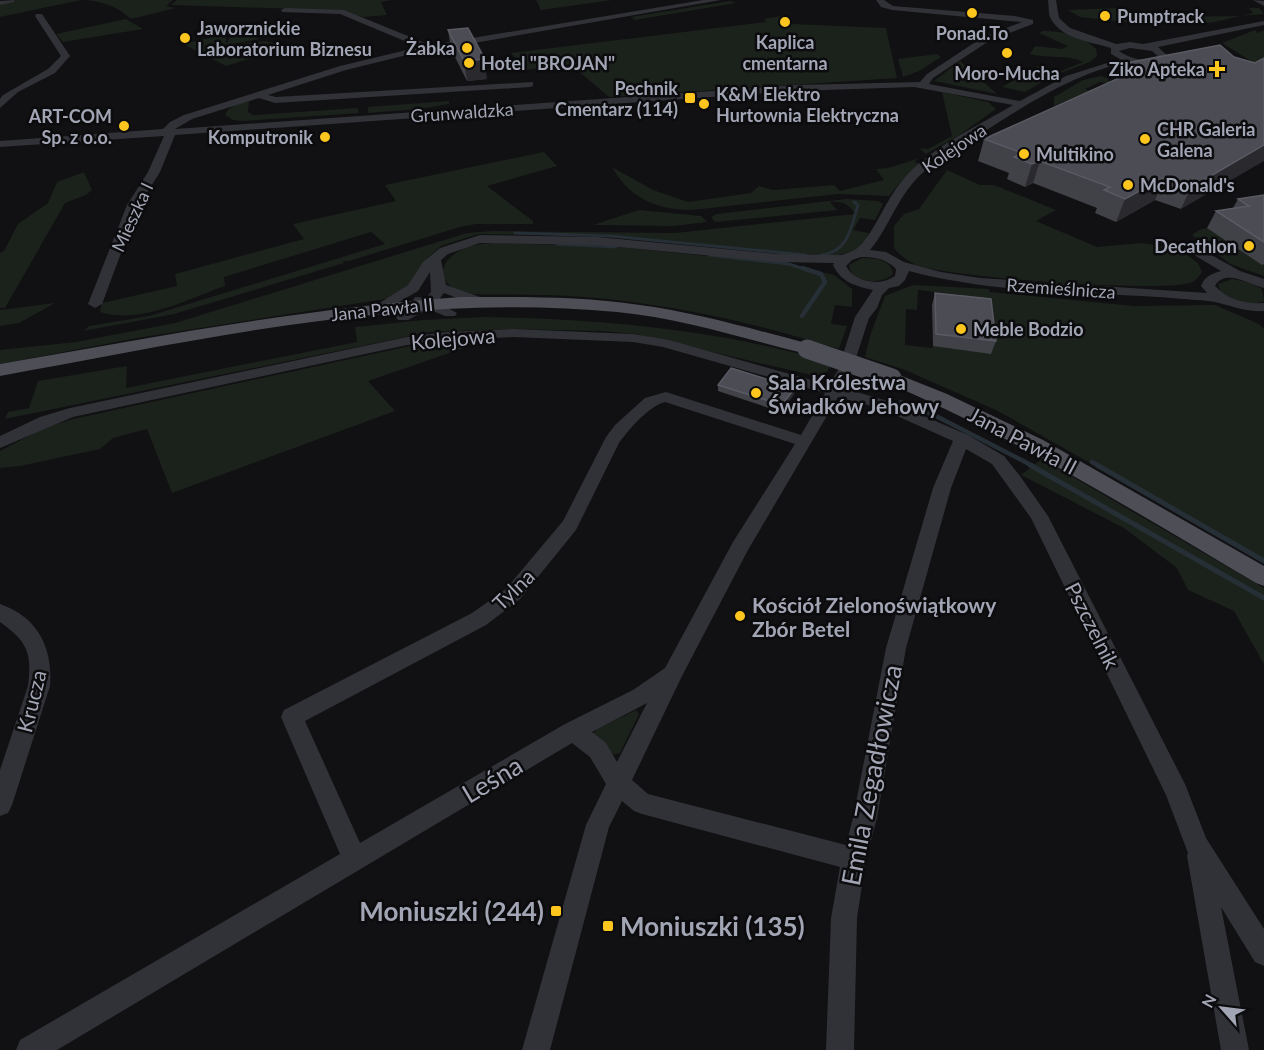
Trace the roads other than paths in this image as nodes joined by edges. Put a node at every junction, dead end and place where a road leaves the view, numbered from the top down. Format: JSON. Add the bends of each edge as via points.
{"nodes":[{"id":1,"x":11,"y":0,"type":"edge"},
{"id":2,"x":717,"y":0,"type":"edge"},
{"id":3,"x":880,"y":0,"type":"edge"},
{"id":4,"x":1257,"y":0,"type":"edge"},
{"id":5,"x":1053,"y":1,"type":"edge"},
{"id":6,"x":0,"y":3,"type":"edge"},
{"id":7,"x":1264,"y":4,"type":"edge"},
{"id":8,"x":285,"y":10,"type":"dead end"},
{"id":9,"x":39,"y":16,"type":"dead end"},
{"id":10,"x":1264,"y":22,"type":"edge"},
{"id":11,"x":1083,"y":36,"type":"junction"},
{"id":12,"x":1095,"y":36,"type":"junction"},
{"id":13,"x":429,"y":48,"type":"junction"},
{"id":14,"x":1160,"y":48,"type":"junction"},
{"id":15,"x":1119,"y":49,"type":"junction"},
{"id":16,"x":1130,"y":60,"type":"junction"},
{"id":17,"x":1096,"y":63,"type":"junction"},
{"id":18,"x":530,"y":84,"type":"dead end"},
{"id":19,"x":923,"y":85,"type":"junction"},
{"id":20,"x":1047,"y":88,"type":"junction"},
{"id":21,"x":3,"y":94,"type":"edge"},
{"id":22,"x":259,"y":94,"type":"junction"},
{"id":23,"x":1022,"y":104,"type":"junction"},
{"id":24,"x":0,"y":105,"type":"edge"},
{"id":25,"x":214,"y":108,"type":"junction"},
{"id":26,"x":236,"y":128,"type":"junction"},
{"id":27,"x":173,"y":132,"type":"junction"},
{"id":28,"x":0,"y":144,"type":"edge"},
{"id":29,"x":881,"y":227,"type":"junction"},
{"id":30,"x":859,"y":254,"type":"junction"},
{"id":31,"x":777,"y":258,"type":"junction"},
{"id":32,"x":435,"y":259,"type":"junction"},
{"id":33,"x":844,"y":259,"type":"junction"},
{"id":34,"x":895,"y":262,"type":"junction"},
{"id":35,"x":1237,"y":275,"type":"junction"},
{"id":36,"x":847,"y":277,"type":"junction"},
{"id":37,"x":900,"y":280,"type":"junction"},
{"id":38,"x":964,"y":280,"type":"junction"},
{"id":39,"x":1212,"y":281,"type":"junction"},
{"id":40,"x":1263,"y":282,"type":"edge"},
{"id":41,"x":884,"y":286,"type":"junction"},
{"id":42,"x":439,"y":287,"type":"junction"},
{"id":43,"x":413,"y":288,"type":"junction"},
{"id":44,"x":1158,"y":294,"type":"junction"},
{"id":45,"x":1222,"y":299,"type":"junction"},
{"id":46,"x":478,"y":301,"type":"junction"},
{"id":47,"x":95,"y":304,"type":"dead end"},
{"id":48,"x":426,"y":304,"type":"junction"},
{"id":49,"x":380,"y":307,"type":"junction"},
{"id":50,"x":1264,"y":307,"type":"edge"},
{"id":51,"x":450,"y":314,"type":"junction"},
{"id":52,"x":403,"y":317,"type":"junction"},
{"id":53,"x":862,"y":317,"type":"junction"},
{"id":54,"x":766,"y":338,"type":"junction"},
{"id":55,"x":0,"y":370,"type":"edge"},
{"id":56,"x":0,"y":380,"type":"edge"},
{"id":57,"x":834,"y":391,"type":"junction"},
{"id":58,"x":962,"y":439,"type":"junction"},
{"id":59,"x":806,"y":442,"type":"junction"},
{"id":60,"x":0,"y":443,"type":"edge"},
{"id":61,"x":1264,"y":577,"type":"edge"},
{"id":62,"x":0,"y":612,"type":"edge"},
{"id":63,"x":673,"y":672,"type":"junction"},
{"id":64,"x":573,"y":730,"type":"junction"},
{"id":65,"x":618,"y":783,"type":"junction"},
{"id":66,"x":0,"y":805,"type":"edge"},
{"id":67,"x":1197,"y":845,"type":"junction"},
{"id":68,"x":352,"y":853,"type":"junction"},
{"id":69,"x":854,"y":859,"type":"junction"},
{"id":70,"x":1264,"y":953,"type":"edge"},
{"id":71,"x":30,"y":1050,"type":"edge"},
{"id":72,"x":536,"y":1050,"type":"edge"},
{"id":73,"x":840,"y":1050,"type":"edge"},
{"id":74,"x":1235,"y":1050,"type":"edge"}],
"edges":[{"from":1,"to":6,"type":"street"},
{"from":2,"to":13,"type":"street"},
{"from":3,"to":19,"type":"street","via":[[892,8],[1029,21],[986,39],[930,76]]},
{"from":4,"to":7,"type":"street"},
{"from":5,"to":11,"type":"street","via":[[1057,21]]},
{"from":5,"to":12,"type":"street","via":[[1067,21]]},
{"from":8,"to":13,"type":"street","via":[[341,12]]},
{"from":9,"to":21,"type":"street","via":[[66,56],[51,71]]},
{"from":10,"to":14,"type":"street","via":[[1226,28]]},
{"from":11,"to":15,"type":"street"},
{"from":11,"to":17,"type":"street","via":[[1104,50],[1102,59]]},
{"from":12,"to":14,"type":"street"},
{"from":12,"to":15,"type":"street"},
{"from":13,"to":22,"type":"street","via":[[373,59]]},
{"from":14,"to":15,"type":"street"},
{"from":14,"to":16,"type":"street","via":[[1166,57],[1160,61]]},
{"from":15,"to":16,"type":"street"},
{"from":15,"to":17,"type":"street","name":"Kolejowa"},
{"from":16,"to":20,"type":"street","name":"Kolejowa"},
{"from":17,"to":20,"type":"street","name":"Kolejowa","via":[[1067,73]]},
{"from":18,"to":22,"type":"street","name":"Grunwaldzka","via":[[274,100]]},
{"from":19,"to":23,"type":"street","name":"Grunwaldzka"},
{"from":19,"to":26,"type":"street","name":"Grunwaldzka","via":[[797,88]]},
{"from":20,"to":23,"type":"street","name":"Kolejowa"},
{"from":21,"to":24,"type":"street"},
{"from":22,"to":25,"type":"street"},
{"from":23,"to":29,"type":"street","name":"Kolejowa","via":[[916,174],[894,201]]},
{"from":25,"to":26,"type":"street","via":[[219,120]]},
{"from":25,"to":27,"type":"street"},
{"from":25,"to":27,"type":"street","via":[[174,124]]},
{"from":26,"to":27,"type":"street","name":"Grunwaldzka"},
{"from":27,"to":28,"type":"street","name":"Grunwaldzka"},
{"from":27,"to":47,"type":"street","name":"Mieszka I","via":[[133,205]]},
{"from":29,"to":30,"type":"street","name":"Kolejowa"},
{"from":29,"to":34,"type":"street","via":[[885,248]]},
{"from":30,"to":33,"type":"street"},
{"from":30,"to":34,"type":"street","name":"Rzemieślnicza","via":[[874,254]]},
{"from":31,"to":32,"type":"street","via":[[632,243],[495,238],[461,244]]},
{"from":31,"to":33,"type":"street"},
{"from":31,"to":36,"type":"street"},
{"from":32,"to":42,"type":"street"},
{"from":32,"to":43,"type":"street"},
{"from":33,"to":36,"type":"street","via":[[839,265]]},
{"from":34,"to":37,"type":"street","via":[[903,275]]},
{"from":34,"to":38,"type":"street","name":"Rzemieślnicza"},
{"from":35,"to":39,"type":"street","name":"Rzemieślnicza"},
{"from":35,"to":39,"type":"street","via":[[1193,249]]},
{"from":35,"to":40,"type":"street"},
{"from":36,"to":41,"type":"street"},
{"from":36,"to":53,"type":"street","via":[[858,291]]},
{"from":37,"to":38,"type":"street","name":"Rzemieślnicza"},
{"from":37,"to":41,"type":"street"},
{"from":38,"to":44,"type":"street","name":"Rzemieślnicza","via":[[1088,292]]},
{"from":39,"to":44,"type":"street","name":"Rzemieślnicza"},
{"from":39,"to":45,"type":"street"},
{"from":41,"to":53,"type":"street"},
{"from":42,"to":46,"type":"street"},
{"from":42,"to":48,"type":"street"},
{"from":43,"to":48,"type":"street"},
{"from":43,"to":49,"type":"street"},
{"from":44,"to":45,"type":"street","name":"Rzemieślnicza"},
{"from":45,"to":50,"type":"street","name":"Rzemieślnicza"},
{"from":46,"to":48,"type":"main road","name":"Jana Pawła II"},
{"from":46,"to":54,"type":"main road","name":"Jana Pawła II","via":[[555,302],[645,310],[715,323]]},
{"from":48,"to":49,"type":"main road","name":"Jana Pawła II"},
{"from":48,"to":51,"type":"street"},
{"from":48,"to":52,"type":"street"},
{"from":49,"to":55,"type":"main road","name":"Jana Pawła II"},
{"from":51,"to":52,"type":"main road","name":"Jana Pawła II"},
{"from":51,"to":54,"type":"main road","name":"Jana Pawła II","via":[[584,316]]},
{"from":52,"to":56,"type":"main road","name":"Jana Pawła II"},
{"from":53,"to":57,"type":"street","via":[[852,354]]},
{"from":54,"to":61,"type":"main road","name":"Jana Pawła II","bridge":true,"via":[[892,378],[971,412]]},
{"from":57,"to":58,"type":"street","name":"Pszczelnik","via":[[895,409]]},
{"from":57,"to":59,"type":"street","name":"Leśna"},
{"from":57,"to":60,"type":"street","name":"Kolejowa","via":[[664,343],[633,338],[513,333],[447,336],[99,405],[46,421]]},
{"from":58,"to":67,"type":"street","name":"Pszczelnik","via":[[999,460],[1038,516],[1176,792]]},
{"from":58,"to":69,"type":"street","name":"Emila Zegadłowicza","via":[[942,488],[897,648]]},
{"from":59,"to":63,"type":"street","name":"Leśna","via":[[740,547]]},
{"from":59,"to":68,"type":"street","name":"Tylna","via":[[666,397],[651,401],[612,441],[570,525],[513,594],[479,619],[292,717]]},
{"from":62,"to":66,"type":"street","name":"Krucza","via":[[25,630],[38,646],[42,666]]},
{"from":63,"to":64,"type":"street","name":"Leśna","via":[[641,696]]},
{"from":63,"to":65,"type":"street"},
{"from":64,"to":65,"type":"street","via":[[598,750]]},
{"from":64,"to":68,"type":"street","name":"Leśna"},
{"from":65,"to":69,"type":"street","via":[[642,803]]},
{"from":65,"to":72,"type":"street","via":[[598,825]]},
{"from":67,"to":70,"type":"street","name":"Pszczelnik"},
{"from":67,"to":74,"type":"street"},
{"from":68,"to":71,"type":"street","name":"Leśna"},
{"from":69,"to":73,"type":"street","name":"Emila Zegadłowicza","via":[[844,918]]}]}
